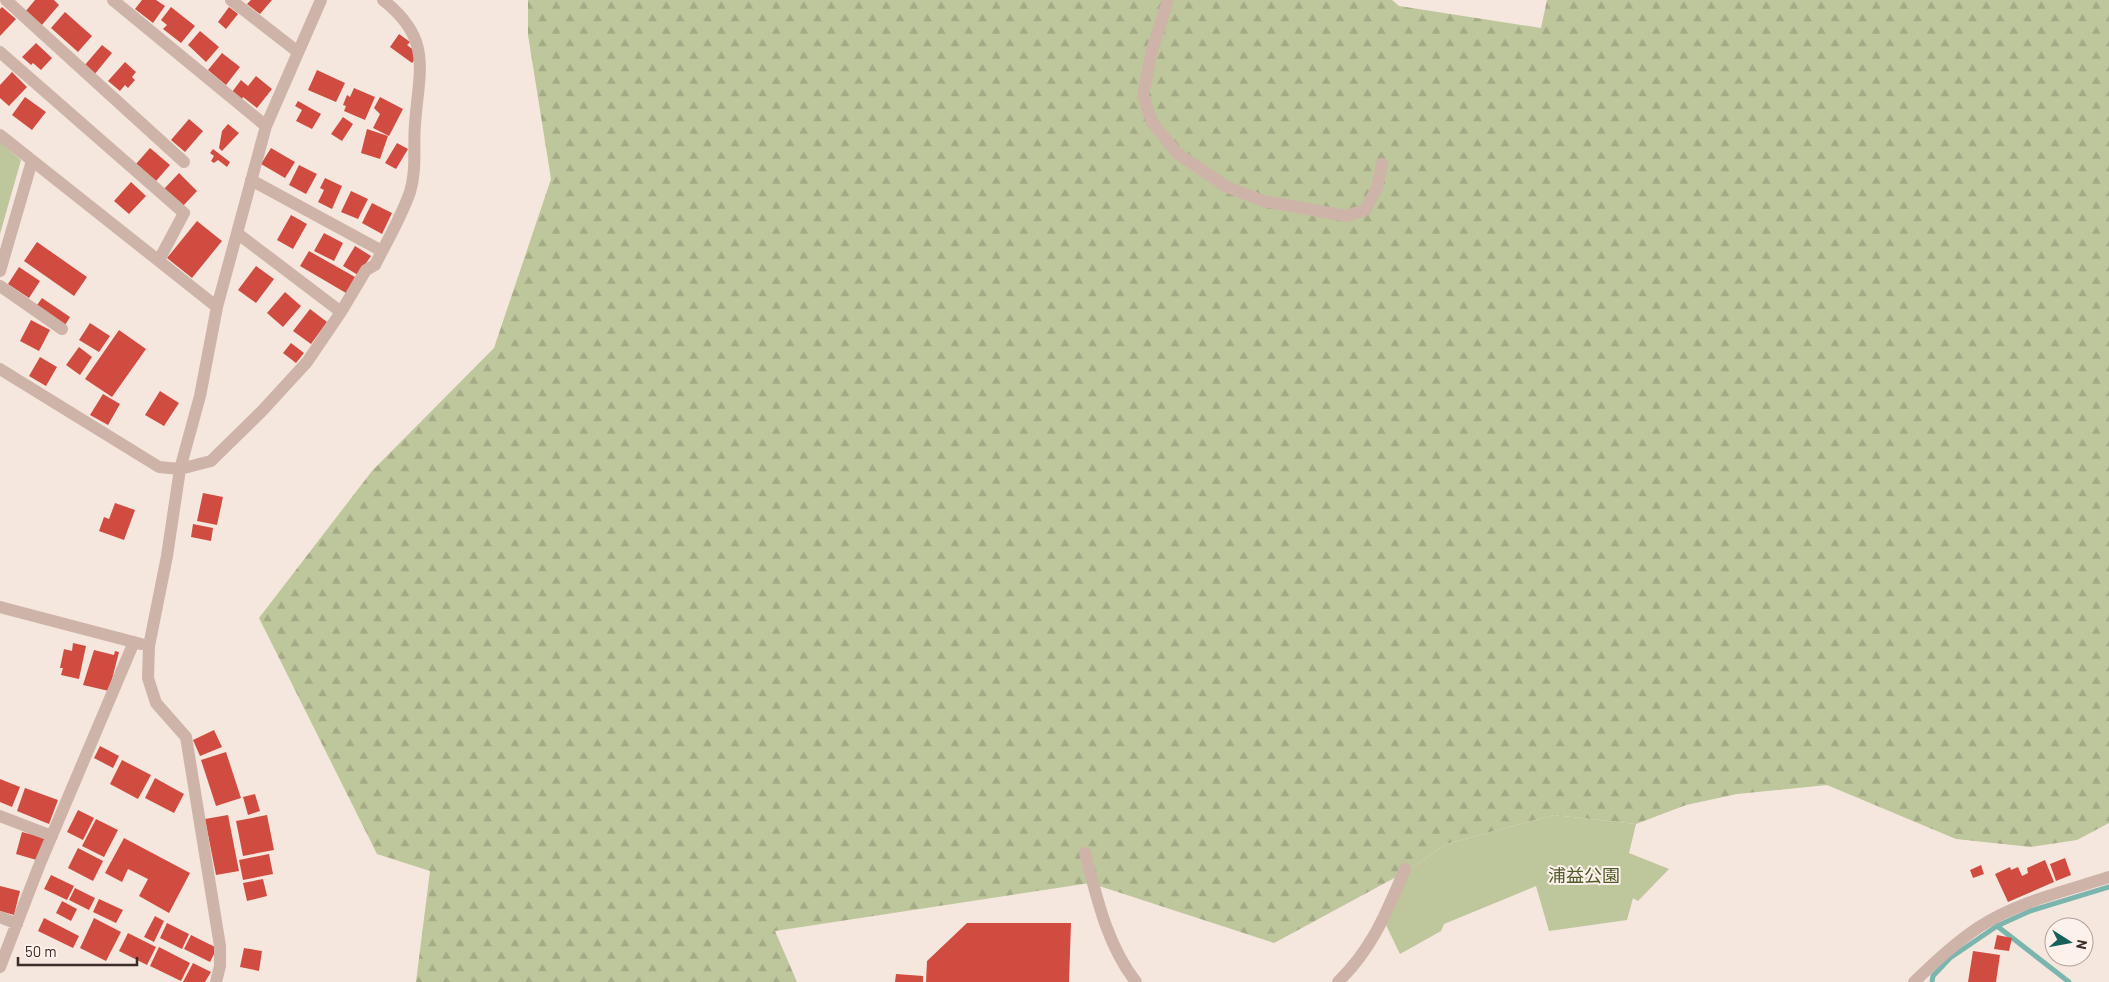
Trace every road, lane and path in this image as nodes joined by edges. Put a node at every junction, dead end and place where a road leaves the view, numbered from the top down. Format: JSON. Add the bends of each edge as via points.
{"nodes":[{"id":1,"x":6,"y":0,"type":"edge"},
{"id":2,"x":113,"y":0,"type":"edge"},
{"id":3,"x":231,"y":0,"type":"edge"},
{"id":4,"x":321,"y":0,"type":"edge"},
{"id":5,"x":383,"y":0,"type":"edge"},
{"id":6,"x":1168,"y":0,"type":"edge"},
{"id":7,"x":0,"y":52,"type":"edge"},
{"id":8,"x":298,"y":52,"type":"junction"},
{"id":9,"x":266,"y":126,"type":"junction"},
{"id":10,"x":0,"y":135,"type":"edge"},
{"id":11,"x":32,"y":161,"type":"junction"},
{"id":12,"x":184,"y":162,"type":"dead end"},
{"id":13,"x":1382,"y":164,"type":"dead end"},
{"id":14,"x":251,"y":180,"type":"junction"},
{"id":15,"x":237,"y":233,"type":"junction"},
{"id":16,"x":382,"y":251,"type":"junction"},
{"id":17,"x":159,"y":260,"type":"junction"},
{"id":18,"x":0,"y":271,"type":"edge"},
{"id":19,"x":0,"y":286,"type":"edge"},
{"id":20,"x":217,"y":307,"type":"junction"},
{"id":21,"x":341,"y":312,"type":"junction"},
{"id":22,"x":62,"y":329,"type":"dead end"},
{"id":23,"x":0,"y":370,"type":"edge"},
{"id":24,"x":180,"y":469,"type":"junction"},
{"id":25,"x":0,"y":607,"type":"edge"},
{"id":26,"x":134,"y":642,"type":"junction"},
{"id":27,"x":149,"y":646,"type":"junction"},
{"id":28,"x":0,"y":816,"type":"edge"},
{"id":29,"x":52,"y":836,"type":"junction"},
{"id":30,"x":1085,"y":853,"type":"dead end"},
{"id":31,"x":1405,"y":869,"type":"dead end"},
{"id":32,"x":2109,"y":877,"type":"edge"},
{"id":33,"x":0,"y":918,"type":"edge"},
{"id":34,"x":17,"y":924,"type":"junction"},
{"id":35,"x":0,"y":967,"type":"edge"},
{"id":36,"x":216,"y":982,"type":"edge"},
{"id":37,"x":1136,"y":982,"type":"edge"},
{"id":38,"x":1338,"y":982,"type":"edge"},
{"id":39,"x":1914,"y":982,"type":"edge"}],
"edges":[{"from":1,"to":12,"type":"street"},
{"from":2,"to":9,"type":"street"},
{"from":3,"to":8,"type":"street"},
{"from":4,"to":8,"type":"street"},
{"from":5,"to":16,"type":"street","via":[[399,12],[412,30],[421,69],[415,126],[415,171],[409,194]]},
{"from":6,"to":13,"type":"street","via":[[1152,50],[1143,95],[1152,122],[1177,153],[1227,187],[1264,201],[1346,216],[1365,210],[1377,188]]},
{"from":7,"to":17,"type":"street","via":[[184,213]]},
{"from":8,"to":9,"type":"street"},
{"from":9,"to":14,"type":"street"},
{"from":10,"to":11,"type":"street"},
{"from":11,"to":17,"type":"street"},
{"from":11,"to":18,"type":"street"},
{"from":14,"to":15,"type":"street"},
{"from":14,"to":16,"type":"street"},
{"from":15,"to":20,"type":"street"},
{"from":15,"to":21,"type":"street"},
{"from":16,"to":21,"type":"street","via":[[375,265],[366,270]]},
{"from":17,"to":20,"type":"street"},
{"from":19,"to":22,"type":"street"},
{"from":20,"to":24,"type":"street","via":[[200,396]]},
{"from":21,"to":24,"type":"street","via":[[307,362],[211,461]]},
{"from":23,"to":24,"type":"street","via":[[159,467]]},
{"from":24,"to":27,"type":"street"},
{"from":25,"to":26,"type":"street"},
{"from":26,"to":27,"type":"street"},
{"from":26,"to":29,"type":"street"},
{"from":27,"to":36,"type":"street","via":[[148,678],[156,703],[186,737],[220,946]]},
{"from":28,"to":29,"type":"street"},
{"from":29,"to":34,"type":"street"},
{"from":30,"to":37,"type":"street","via":[[1112,940]]},
{"from":31,"to":38,"type":"street","via":[[1376,934]]},
{"from":32,"to":39,"type":"street","via":[[2008,911],[1980,926]]},
{"from":33,"to":34,"type":"street"},
{"from":34,"to":35,"type":"street"}]}
